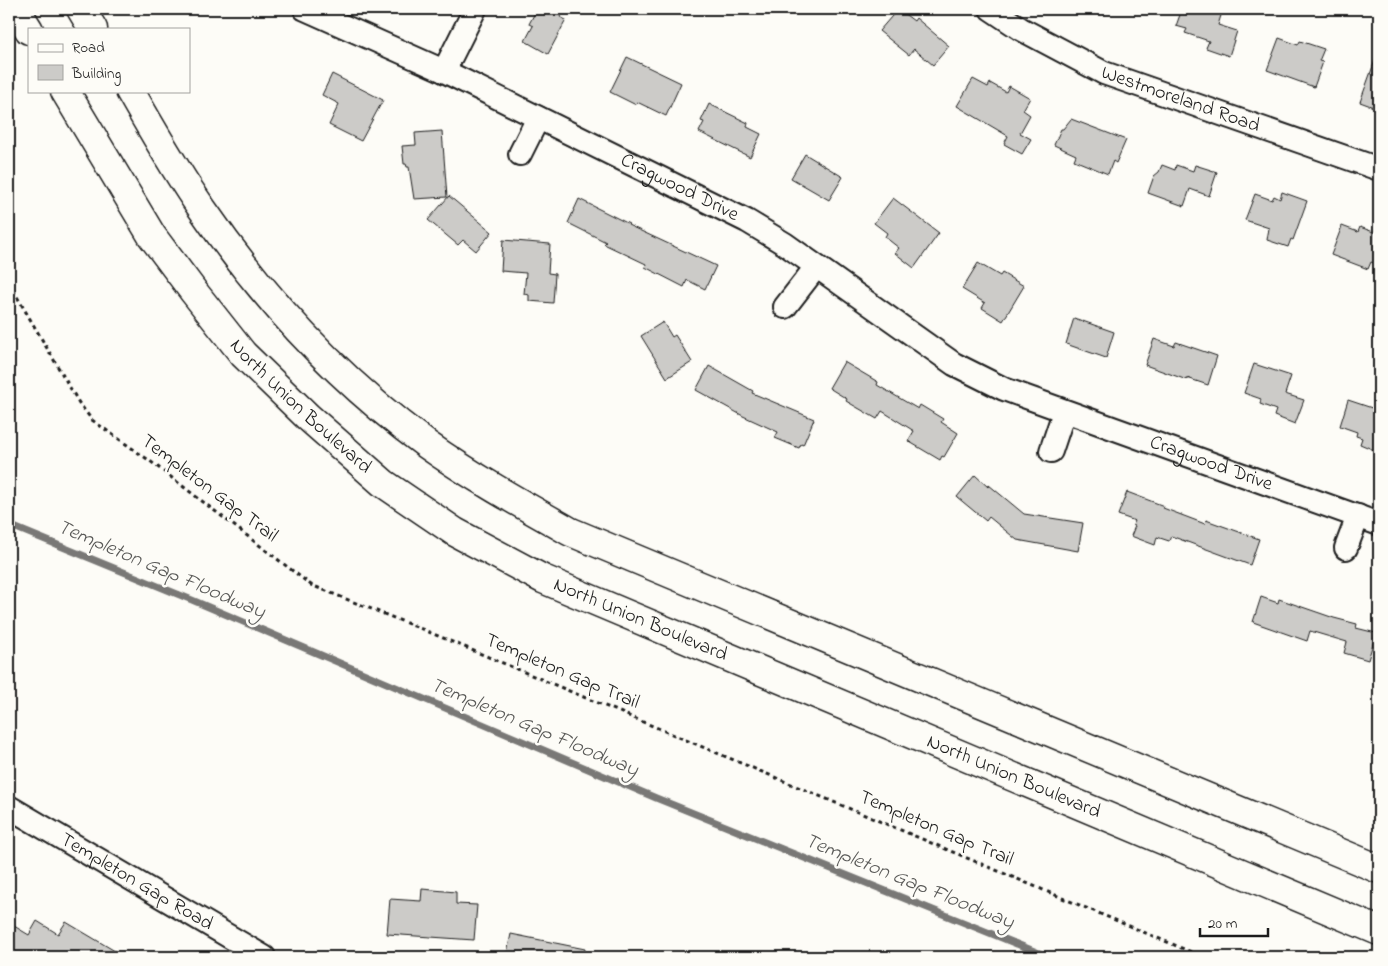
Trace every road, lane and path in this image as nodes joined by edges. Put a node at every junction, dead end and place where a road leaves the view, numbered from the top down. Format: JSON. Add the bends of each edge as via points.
{"nodes":[{"id":1,"x":16,"y":9,"type":"edge"},
{"id":2,"x":81,"y":9,"type":"edge"},
{"id":3,"x":305,"y":9,"type":"edge"},
{"id":4,"x":475,"y":9,"type":"edge"},
{"id":5,"x":991,"y":9,"type":"edge"},
{"id":6,"x":28,"y":28,"type":"edge"},
{"id":7,"x":92,"y":28,"type":"edge"},
{"id":8,"x":444,"y":71,"type":"junction"},
{"id":9,"x":66,"y":92,"type":"edge"},
{"id":10,"x":131,"y":92,"type":"edge"},
{"id":11,"x":538,"y":118,"type":"junction"},
{"id":12,"x":520,"y":154,"type":"dead end"},
{"id":13,"x":1379,"y":169,"type":"edge"},
{"id":14,"x":816,"y":267,"type":"junction"},
{"id":15,"x":9,"y":283,"type":"edge"},
{"id":16,"x":785,"y":307,"type":"dead end"},
{"id":17,"x":1064,"y":412,"type":"junction"},
{"id":18,"x":1051,"y":451,"type":"dead end"},
{"id":19,"x":1358,"y":516,"type":"junction"},
{"id":20,"x":1379,"y":524,"type":"edge"},
{"id":21,"x":1346,"y":548,"type":"dead end"},
{"id":22,"x":9,"y":807,"type":"edge"},
{"id":23,"x":1379,"y":869,"type":"edge"},
{"id":24,"x":1379,"y":931,"type":"edge"},
{"id":25,"x":264,"y":957,"type":"edge"},
{"id":26,"x":1203,"y":957,"type":"edge"}],
"edges":[{"from":1,"to":6,"type":"main road"},
{"from":2,"to":7,"type":"main road"},
{"from":3,"to":8,"type":"street","name":"Cragwood Drive"},
{"from":4,"to":8,"type":"street"},
{"from":5,"to":13,"type":"street","name":"Westmoreland Road","via":[[1021,29],[1104,73]]},
{"from":8,"to":11,"type":"street","name":"Cragwood Drive"},
{"from":9,"to":24,"type":"main road","name":"North Union Boulevard","via":[[152,236],[243,354],[383,483],[455,532],[543,579]]},
{"from":10,"to":23,"type":"main road","via":[[202,210],[264,292],[317,349],[370,399],[427,444],[508,496],[571,532]]},
{"from":11,"to":12,"type":"street"},
{"from":11,"to":14,"type":"street","name":"Cragwood Drive","via":[[747,222]]},
{"from":14,"to":16,"type":"street"},
{"from":14,"to":17,"type":"street","name":"Cragwood Drive","via":[[954,364],[1004,390]]},
{"from":15,"to":26,"type":"path","name":"Templeton Gap Trail","via":[[78,403],[92,420],[311,585]]},
{"from":17,"to":18,"type":"street"},
{"from":17,"to":19,"type":"street","name":"Cragwood Drive"},
{"from":19,"to":20,"type":"street","name":"Cragwood Drive"},
{"from":19,"to":21,"type":"street"},
{"from":22,"to":25,"type":"street","name":"Templeton Gap Road"}]}
